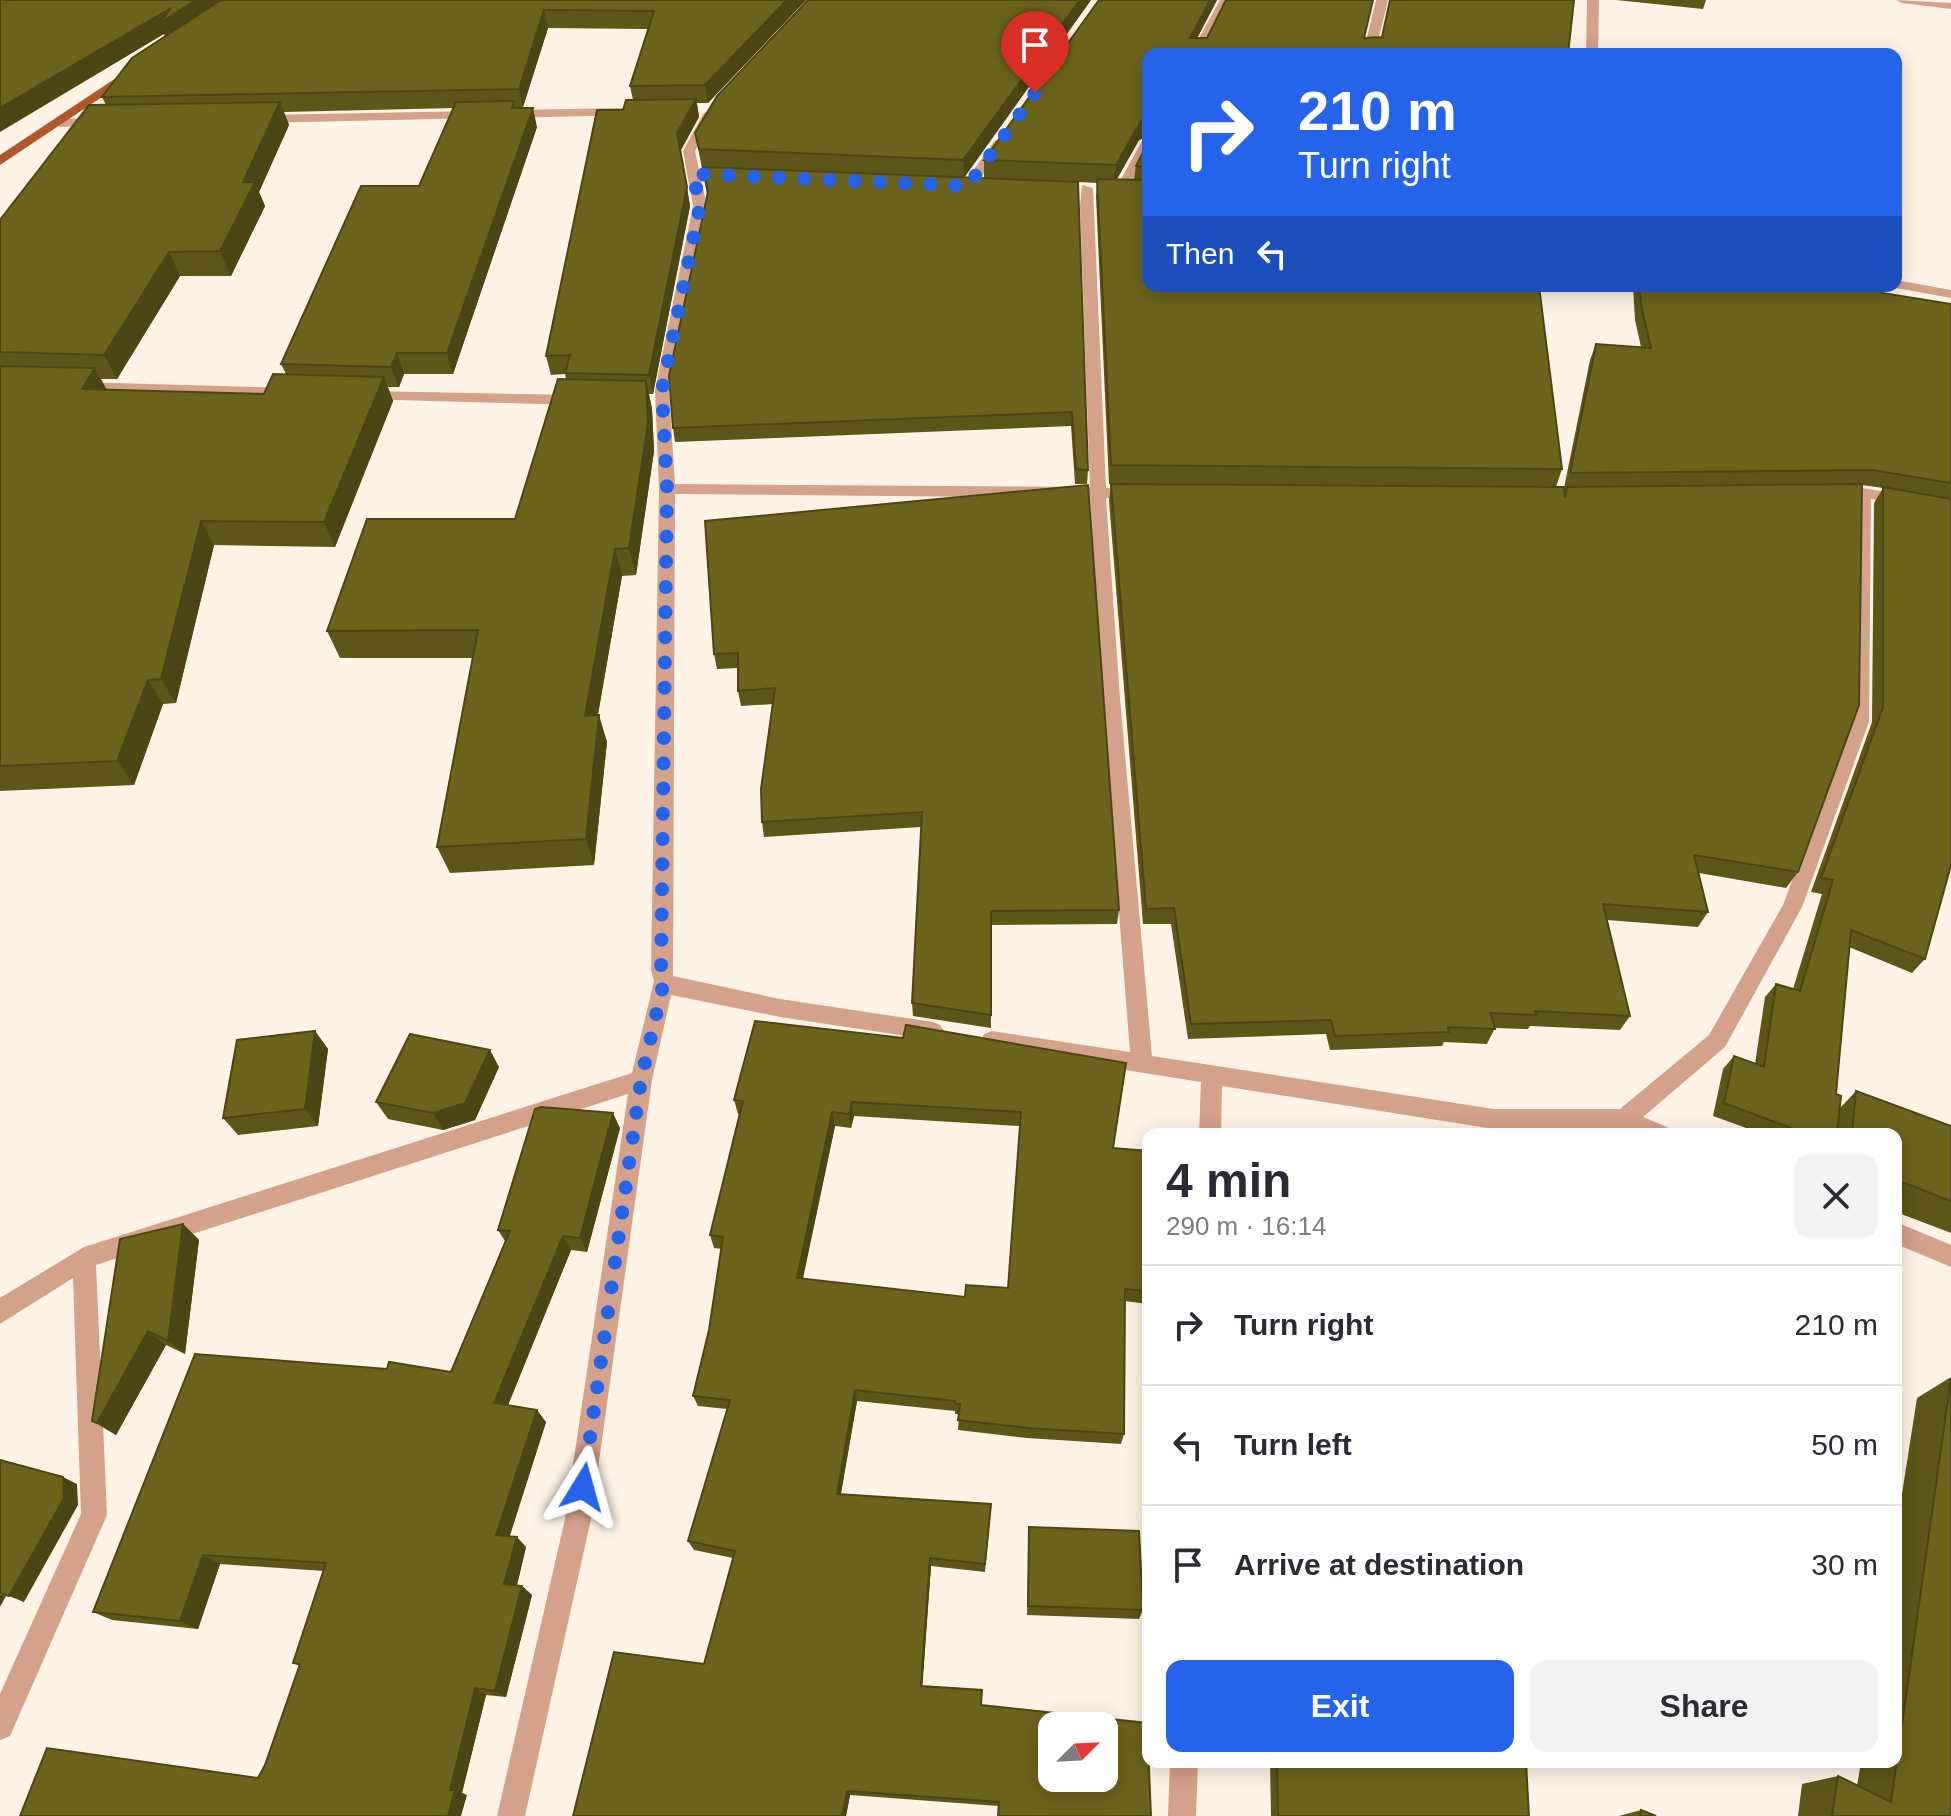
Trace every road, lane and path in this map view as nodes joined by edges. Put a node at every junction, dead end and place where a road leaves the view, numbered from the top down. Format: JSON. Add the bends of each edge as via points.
{"nodes":[{"id":1,"x":1226,"y":0,"type":"edge"},
{"id":2,"x":1382,"y":0,"type":"edge"},
{"id":3,"x":1593,"y":0,"type":"edge"},
{"id":4,"x":1902,"y":0,"type":"edge"},
{"id":5,"x":1951,"y":6,"type":"edge"},
{"id":6,"x":1199,"y":48,"type":"edge"},
{"id":7,"x":1370,"y":48,"type":"edge"},
{"id":8,"x":1592,"y":48,"type":"edge"},
{"id":9,"x":133,"y":72,"type":"edge"},
{"id":10,"x":722,"y":99,"type":"edge"},
{"id":11,"x":696,"y":110,"type":"edge"},
{"id":12,"x":712,"y":110,"type":"junction"},
{"id":13,"x":634,"y":112,"type":"edge"},
{"id":14,"x":251,"y":119,"type":"edge"},
{"id":15,"x":107,"y":122,"type":"edge"},
{"id":16,"x":60,"y":123,"type":"junction"},
{"id":17,"x":1004,"y":136,"type":"edge"},
{"id":18,"x":1142,"y":148,"type":"edge"},
{"id":19,"x":0,"y":161,"type":"edge"},
{"id":20,"x":953,"y":185,"type":"edge"},
{"id":21,"x":968,"y":186,"type":"junction"},
{"id":22,"x":983,"y":186,"type":"edge"},
{"id":23,"x":1902,"y":285,"type":"edge"},
{"id":24,"x":1951,"y":294,"type":"edge"},
{"id":25,"x":61,"y":385,"type":"edge"},
{"id":26,"x":307,"y":394,"type":"edge"},
{"id":27,"x":353,"y":395,"type":"edge"},
{"id":28,"x":599,"y":401,"type":"edge"},
{"id":29,"x":667,"y":489,"type":"junction"},
{"id":30,"x":1096,"y":493,"type":"junction"},
{"id":31,"x":1159,"y":493,"type":"edge"},
{"id":32,"x":1951,"y":508,"type":"edge"},
{"id":33,"x":664,"y":981,"type":"junction"},
{"id":34,"x":1142,"y":1063,"type":"junction"},
{"id":35,"x":1212,"y":1074,"type":"junction"},
{"id":36,"x":641,"y":1080,"type":"junction"},
{"id":37,"x":1624,"y":1119,"type":"junction"},
{"id":38,"x":1210,"y":1128,"type":"edge"},
{"id":39,"x":1645,"y":1128,"type":"edge"},
{"id":40,"x":1902,"y":1236,"type":"edge"},
{"id":41,"x":1951,"y":1256,"type":"edge"},
{"id":42,"x":84,"y":1258,"type":"junction"},
{"id":43,"x":0,"y":1312,"type":"edge"},
{"id":44,"x":0,"y":1726,"type":"edge"},
{"id":45,"x":1184,"y":1768,"type":"edge"},
{"id":46,"x":511,"y":1816,"type":"edge"},
{"id":47,"x":1182,"y":1816,"type":"edge"}],
"edges":[{"from":1,"to":6,"type":"street"},
{"from":2,"to":7,"type":"street"},
{"from":3,"to":8,"type":"street"},
{"from":4,"to":5,"type":"street"},
{"from":9,"to":16,"type":"main road"},
{"from":10,"to":12,"type":"street"},
{"from":11,"to":12,"type":"street"},
{"from":12,"to":29,"type":"street","via":[[689,151],[700,174],[700,206],[654,402]]},
{"from":13,"to":14,"type":"street"},
{"from":15,"to":16,"type":"street"},
{"from":16,"to":19,"type":"main road"},
{"from":17,"to":21,"type":"street"},
{"from":18,"to":30,"type":"street","via":[[1104,189],[1085,220]]},
{"from":20,"to":21,"type":"street"},
{"from":21,"to":22,"type":"street"},
{"from":23,"to":24,"type":"street"},
{"from":25,"to":26,"type":"street"},
{"from":27,"to":28,"type":"street"},
{"from":29,"to":30,"type":"street"},
{"from":29,"to":33,"type":"street"},
{"from":30,"to":31,"type":"street"},
{"from":30,"to":34,"type":"street"},
{"from":32,"to":37,"type":"street","via":[[1856,493],[1860,722],[1792,907],[1717,1041]]},
{"from":33,"to":34,"type":"street","via":[[780,1008]]},
{"from":33,"to":36,"type":"street"},
{"from":34,"to":35,"type":"street"},
{"from":35,"to":37,"type":"street","via":[[1494,1119]]},
{"from":35,"to":38,"type":"street"},
{"from":36,"to":42,"type":"street"},
{"from":36,"to":46,"type":"street","via":[[578,1519]]},
{"from":37,"to":39,"type":"street"},
{"from":40,"to":41,"type":"street"},
{"from":42,"to":43,"type":"street"},
{"from":42,"to":44,"type":"street","via":[[94,1515]]},
{"from":45,"to":47,"type":"street"}]}
